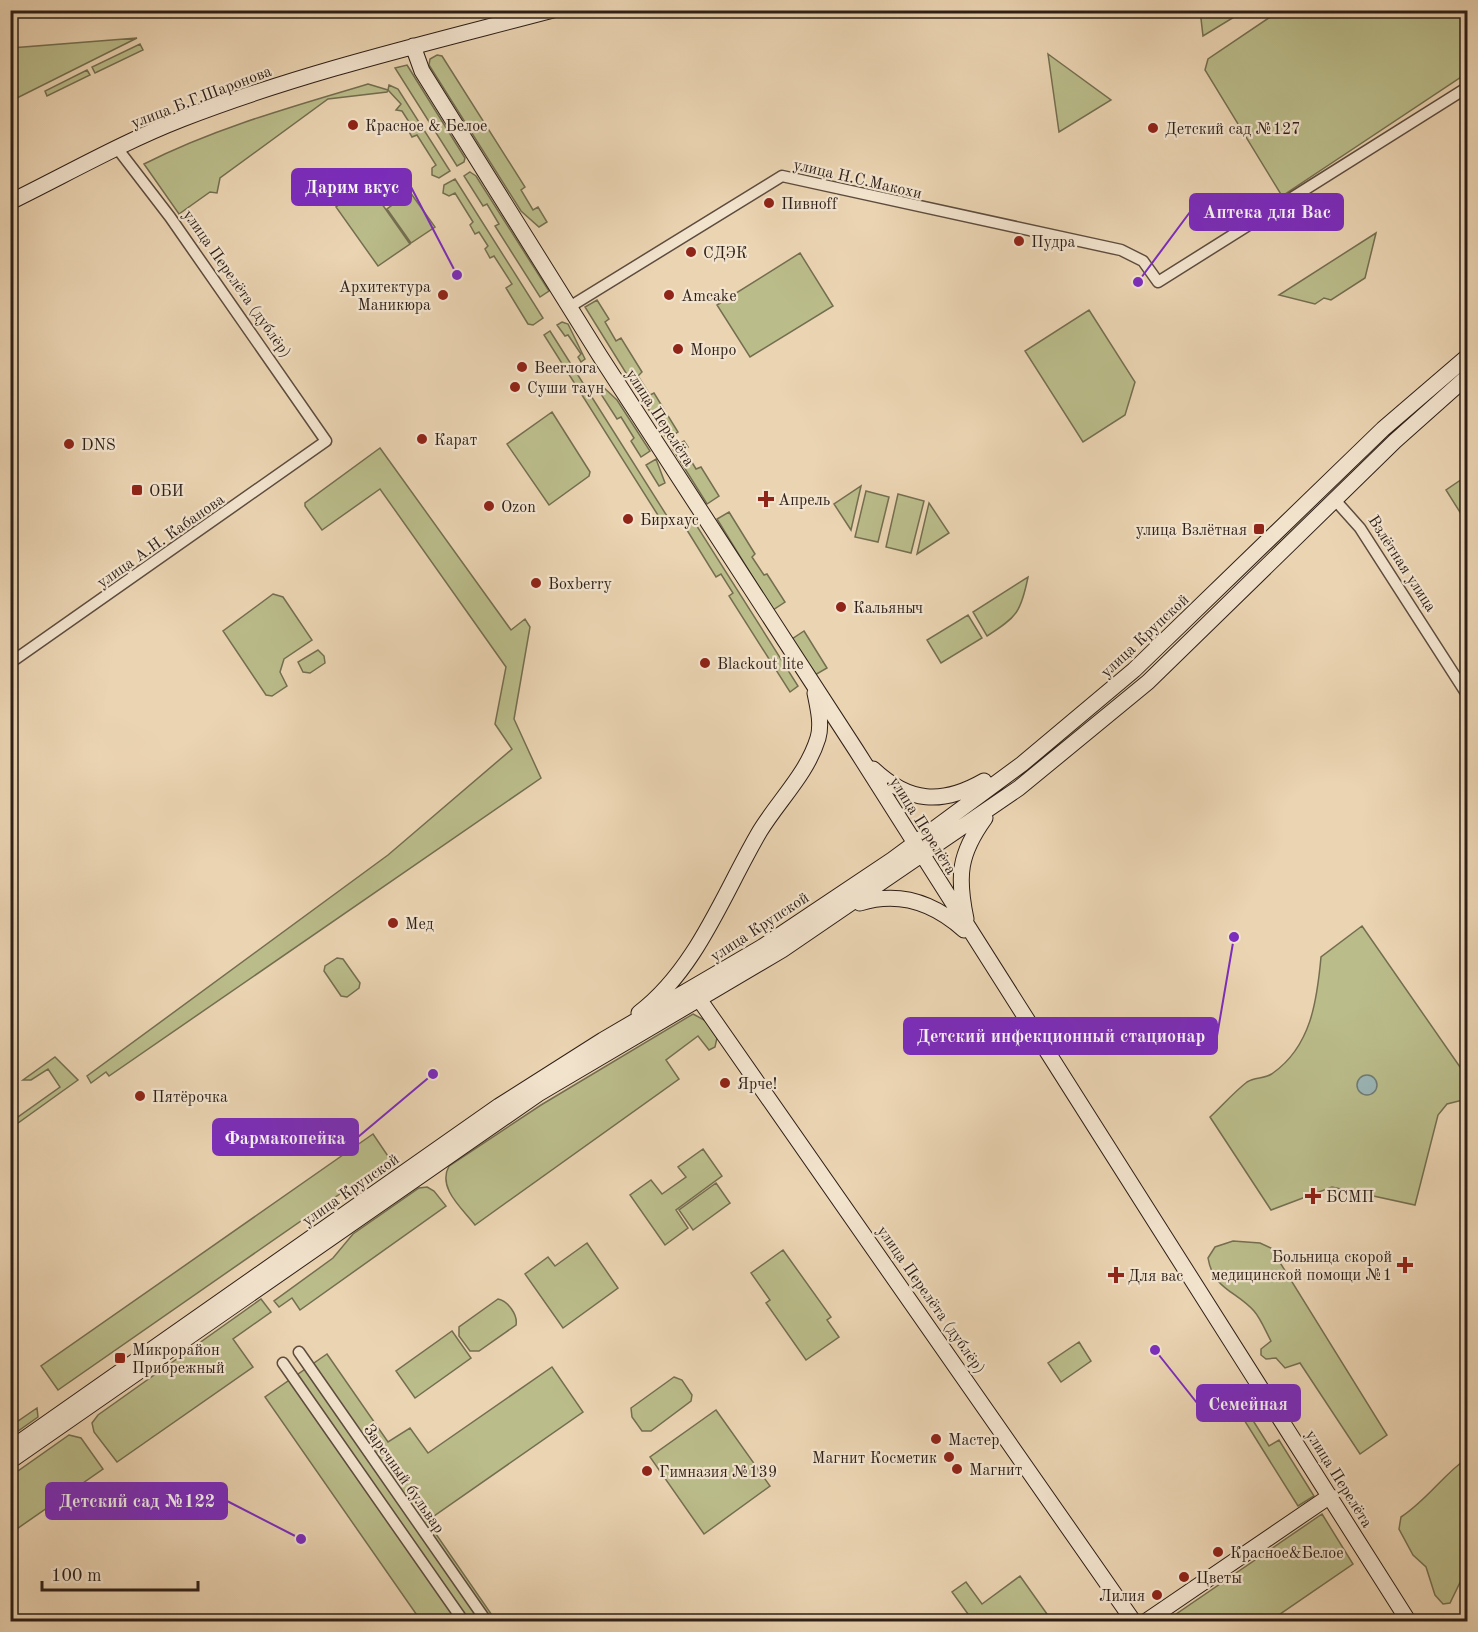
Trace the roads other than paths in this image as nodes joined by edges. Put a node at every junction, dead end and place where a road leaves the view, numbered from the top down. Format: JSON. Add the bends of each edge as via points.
{"nodes":[{"id":1,"x":553,"y":10,"type":"edge"},
{"id":2,"x":413,"y":46,"type":"junction"},
{"id":3,"x":1467,"y":87,"type":"edge"},
{"id":4,"x":117,"y":148,"type":"junction"},
{"id":5,"x":10,"y":202,"type":"edge"},
{"id":6,"x":571,"y":306,"type":"junction"},
{"id":7,"x":1467,"y":356,"type":"edge"},
{"id":8,"x":1467,"y":376,"type":"edge"},
{"id":9,"x":326,"y":441,"type":"joint"},
{"id":10,"x":1322,"y":486,"type":"junction"},
{"id":11,"x":1335,"y":500,"type":"junction"},
{"id":12,"x":10,"y":663,"type":"edge"},
{"id":13,"x":813,"y":686,"type":"junction"},
{"id":14,"x":1467,"y":696,"type":"edge"},
{"id":15,"x":856,"y":750,"type":"junction"},
{"id":16,"x":1022,"y":764,"type":"junction"},
{"id":17,"x":992,"y":808,"type":"junction"},
{"id":18,"x":913,"y":842,"type":"junction"},
{"id":19,"x":922,"y":856,"type":"junction"},
{"id":20,"x":844,"y":908,"type":"junction"},
{"id":21,"x":973,"y":939,"type":"junction"},
{"id":22,"x":699,"y":999,"type":"junction"},
{"id":23,"x":603,"y":1040,"type":"junction"},
{"id":24,"x":299,"y":1352,"type":"dead end"},
{"id":25,"x":283,"y":1364,"type":"dead end"},
{"id":26,"x":10,"y":1449,"type":"edge"},
{"id":27,"x":10,"y":1461,"type":"edge"},
{"id":28,"x":1330,"y":1496,"type":"junction"},
{"id":29,"x":464,"y":1622,"type":"edge"},
{"id":30,"x":487,"y":1622,"type":"edge"},
{"id":31,"x":1134,"y":1622,"type":"edge"},
{"id":32,"x":1145,"y":1622,"type":"edge"},
{"id":33,"x":1409,"y":1622,"type":"edge"}],
"edges":[{"from":1,"to":2,"type":"main road","name":"улица Б.Г.Шаронова"},
{"from":2,"to":4,"type":"main road","name":"улица Б.Г.Шаронова","via":[[228,101]]},
{"from":2,"to":6,"type":"main road","name":"улица Перелёта","via":[[422,71]]},
{"from":3,"to":6,"type":"street","name":"улица Н.С.Макохи","via":[[1158,282],[1143,261],[1120,250],[782,176]]},
{"from":4,"to":5,"type":"main road","name":"улица Б.Г.Шаронова"},
{"from":4,"to":9,"type":"street","name":"улица Перелёта (дублёр)"},
{"from":6,"to":13,"type":"main road","name":"улица Перелёта"},
{"from":7,"to":10,"type":"main road","name":"улица Крупской"},
{"from":8,"to":11,"type":"main road","name":"улица Крупской"},
{"from":9,"to":12,"type":"street","name":"улица А.Н. Кабанова"},
{"from":10,"to":11,"type":"main road","name":"Взлётная улица"},
{"from":10,"to":16,"type":"main road","name":"улица Крупской","via":[[1134,670]]},
{"from":11,"to":14,"type":"street","name":"Взлётная улица","via":[[1360,528]]},
{"from":11,"to":17,"type":"main road","name":"улица Крупской","via":[[1148,682]]},
{"from":13,"to":15,"type":"main road","name":"улица Перелёта"},
{"from":13,"to":23,"type":"main road","via":[[819,736],[801,774],[760,832],[683,966],[643,1010]]},
{"from":15,"to":16,"type":"main road","via":[[891,784],[927,798],[963,793]]},
{"from":15,"to":18,"type":"main road","name":"улица Перелёта"},
{"from":16,"to":18,"type":"main road","name":"улица Крупской"},
{"from":17,"to":19,"type":"main road","name":"улица Крупской"},
{"from":17,"to":21,"type":"main road","via":[[970,838],[961,861],[962,900]]},
{"from":18,"to":19,"type":"main road","name":"улица Перелёта"},
{"from":18,"to":23,"type":"main road","name":"улица Крупской","via":[[762,947]]},
{"from":19,"to":20,"type":"main road","name":"улица Крупской"},
{"from":19,"to":21,"type":"main road","name":"улица Перелёта"},
{"from":20,"to":21,"type":"main road","via":[[877,898],[907,898],[942,915]]},
{"from":20,"to":22,"type":"main road","name":"улица Крупской"},
{"from":21,"to":28,"type":"main road","name":"улица Перелёта"},
{"from":22,"to":27,"type":"main road","name":"улица Крупской","via":[[538,1094]]},
{"from":22,"to":31,"type":"main road","name":"улица Перелёта (дублёр)"},
{"from":23,"to":26,"type":"main road","name":"улица Крупской","via":[[500,1106]]},
{"from":24,"to":30,"type":"street","name":"Заречный бульвар"},
{"from":25,"to":29,"type":"street","name":"Заречный бульвар"},
{"from":28,"to":32,"type":"main road"},
{"from":28,"to":33,"type":"main road","name":"улица Перелёта"}]}
